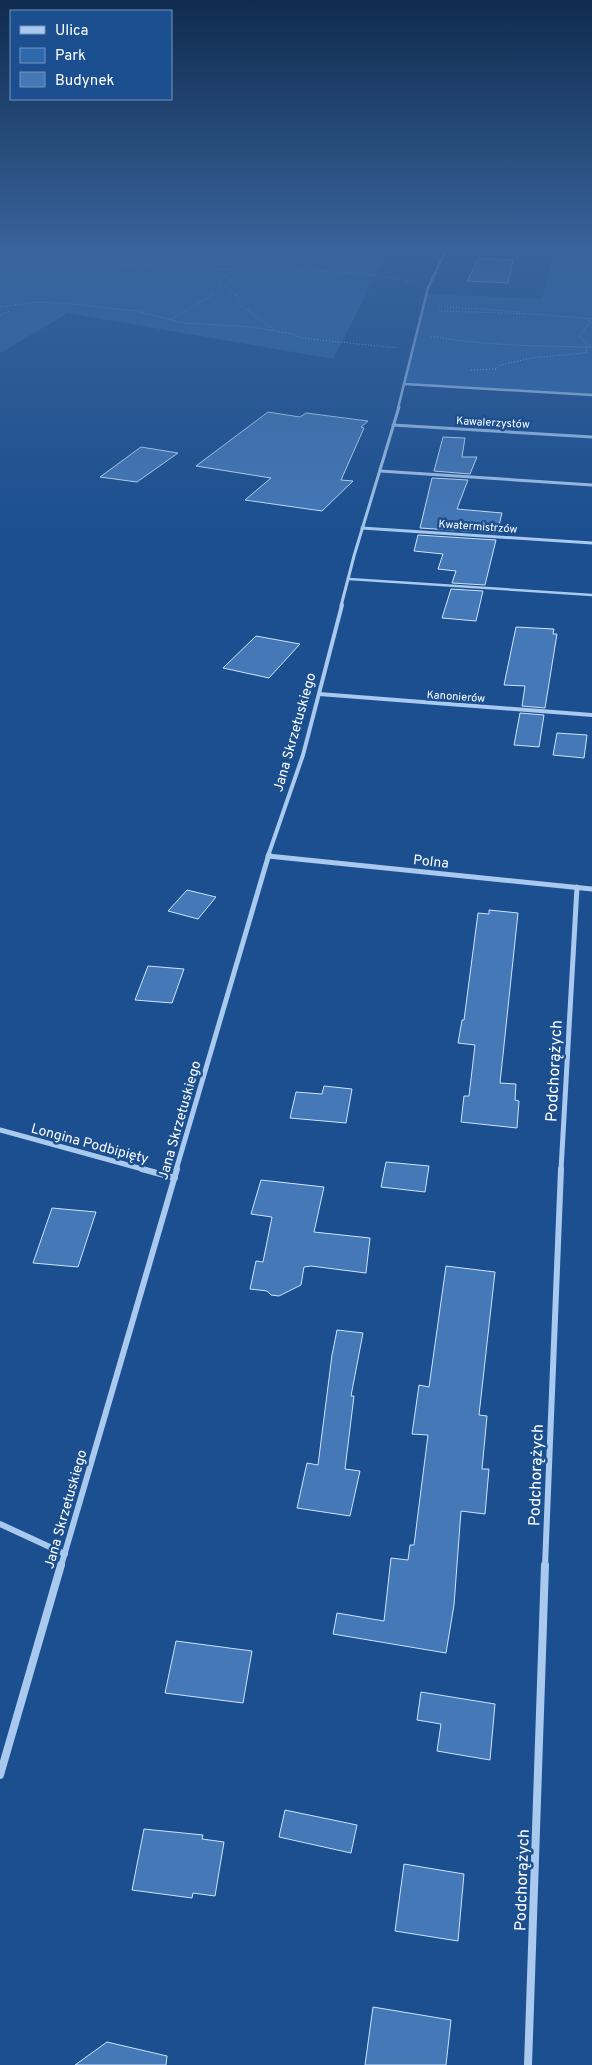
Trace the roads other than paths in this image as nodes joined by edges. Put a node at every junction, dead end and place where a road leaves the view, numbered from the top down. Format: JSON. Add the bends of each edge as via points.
{"nodes":[{"id":1,"x":414,"y":346,"type":"edge"},
{"id":2,"x":405,"y":384,"type":"junction"},
{"id":3,"x":592,"y":395,"type":"edge"},
{"id":4,"x":392,"y":425,"type":"junction"},
{"id":5,"x":592,"y":436,"type":"edge"},
{"id":6,"x":380,"y":471,"type":"junction"},
{"id":7,"x":592,"y":485,"type":"edge"},
{"id":8,"x":362,"y":528,"type":"junction"},
{"id":9,"x":592,"y":543,"type":"edge"},
{"id":10,"x":349,"y":578,"type":"junction"},
{"id":11,"x":592,"y":595,"type":"edge"},
{"id":12,"x":319,"y":694,"type":"junction"},
{"id":13,"x":592,"y":715,"type":"edge"},
{"id":14,"x":268,"y":856,"type":"junction"},
{"id":15,"x":577,"y":887,"type":"junction"},
{"id":16,"x":592,"y":889,"type":"edge"},
{"id":17,"x":0,"y":1130,"type":"edge"},
{"id":18,"x":175,"y":1178,"type":"junction"},
{"id":19,"x":0,"y":1524,"type":"edge"},
{"id":20,"x":65,"y":1554,"type":"junction"},
{"id":21,"x":0,"y":1775,"type":"edge"},
{"id":22,"x":528,"y":2065,"type":"edge"}],
"edges":[{"from":1,"to":2,"type":"street","name":"Jana Skrzetuskiego"},
{"from":2,"to":3,"type":"street"},
{"from":2,"to":4,"type":"street","name":"Jana Skrzetuskiego"},
{"from":4,"to":5,"type":"street","name":"Kawalerzystów"},
{"from":4,"to":6,"type":"street","name":"Jana Skrzetuskiego"},
{"from":6,"to":7,"type":"street"},
{"from":6,"to":8,"type":"street","name":"Jana Skrzetuskiego"},
{"from":8,"to":9,"type":"street","name":"Kwatermistrzów"},
{"from":8,"to":10,"type":"street","name":"Jana Skrzetuskiego"},
{"from":10,"to":11,"type":"lane"},
{"from":10,"to":12,"type":"street","name":"Jana Skrzetuskiego"},
{"from":12,"to":13,"type":"street","name":"Kanonierów"},
{"from":12,"to":14,"type":"street","name":"Jana Skrzetuskiego","via":[[303,755]]},
{"from":14,"to":15,"type":"street","name":"Polna"},
{"from":14,"to":18,"type":"street","name":"Jana Skrzetuskiego"},
{"from":15,"to":16,"type":"street","name":"Polna"},
{"from":15,"to":22,"type":"street","name":"Podchorążych","via":[[557,1235]]},
{"from":17,"to":18,"type":"street","name":"Longina Podbipięty"},
{"from":18,"to":20,"type":"street","name":"Jana Skrzetuskiego"},
{"from":19,"to":20,"type":"street"},
{"from":20,"to":21,"type":"street","name":"Jana Skrzetuskiego"}]}
